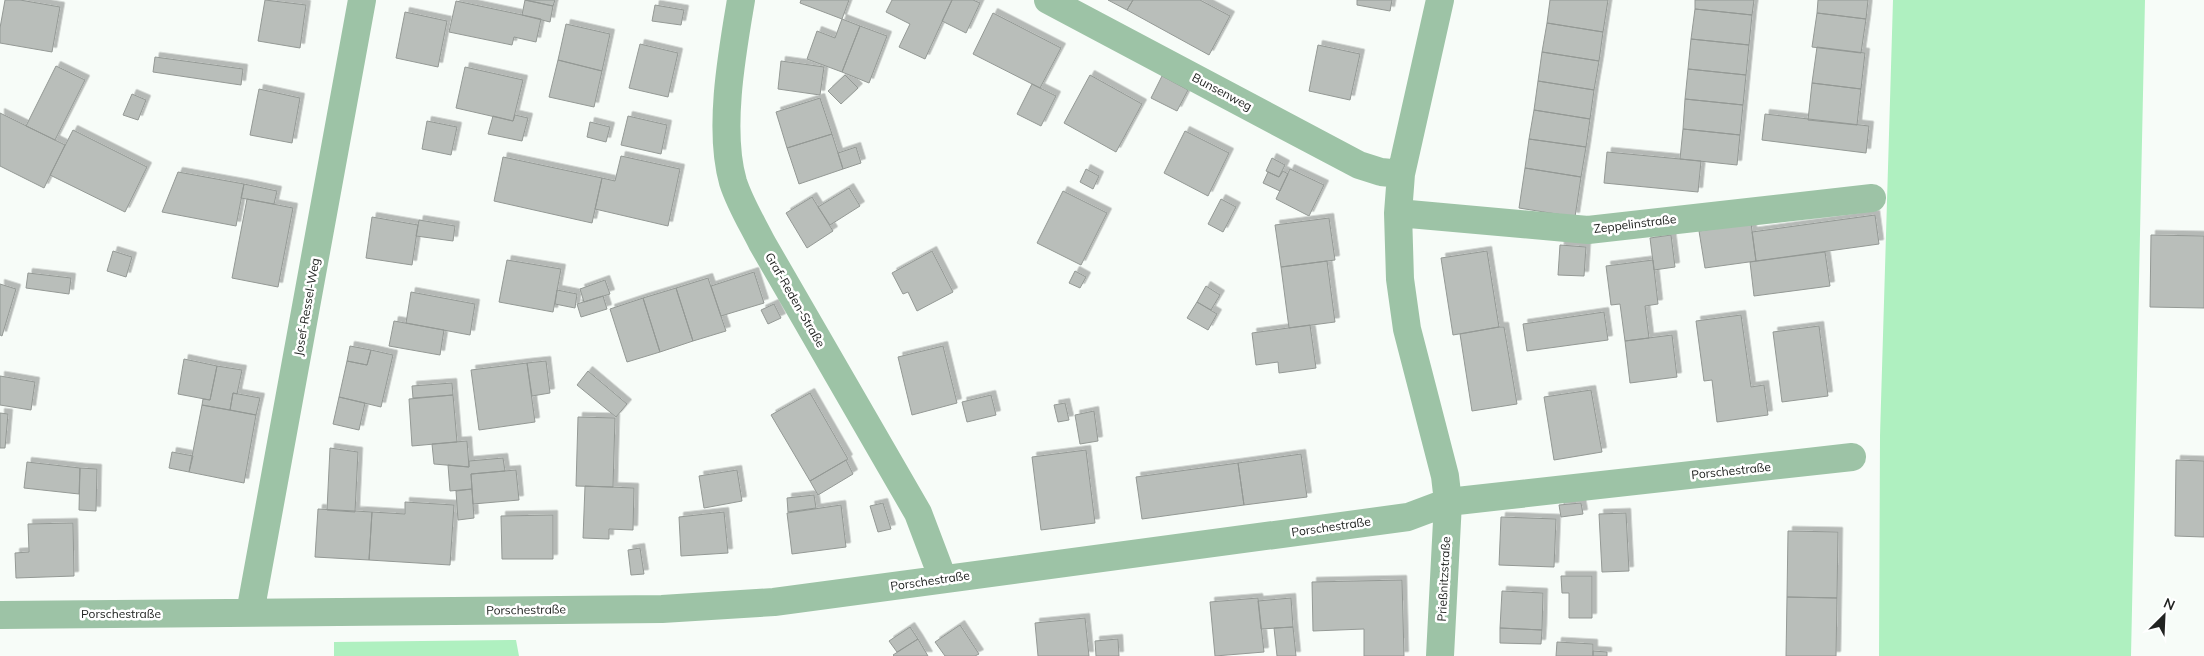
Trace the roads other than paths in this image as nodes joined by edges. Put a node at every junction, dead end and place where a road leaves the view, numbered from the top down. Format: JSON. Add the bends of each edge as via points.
{"nodes":[{"id":1,"x":362,"y":0,"type":"edge"},
{"id":2,"x":741,"y":0,"type":"edge"},
{"id":3,"x":1048,"y":0,"type":"edge"},
{"id":4,"x":1440,"y":0,"type":"edge"},
{"id":5,"x":1401,"y":174,"type":"junction"},
{"id":6,"x":1872,"y":198,"type":"dead end"},
{"id":7,"x":1398,"y":212,"type":"junction"},
{"id":8,"x":1852,"y":457,"type":"dead end"},
{"id":9,"x":1448,"y":502,"type":"junction"},
{"id":10,"x":943,"y":579,"type":"junction"},
{"id":11,"x":250,"y":613,"type":"junction"},
{"id":12,"x":0,"y":615,"type":"edge"},
{"id":13,"x":1440,"y":656,"type":"edge"}],
"edges":[{"from":1,"to":11,"type":"street","name":"Josef-Ressel-Weg"},
{"from":2,"to":10,"type":"street","name":"Graf-Reden-Straße","via":[[733,49],[727,128],[728,161],[733,182],[762,244],[918,513]]},
{"from":3,"to":5,"type":"street","name":"Bunsenweg","via":[[1359,164],[1381,172]]},
{"from":4,"to":5,"type":"street"},
{"from":5,"to":7,"type":"street"},
{"from":6,"to":7,"type":"street","name":"Zeppelinstraße","via":[[1588,230]]},
{"from":7,"to":9,"type":"street","via":[[1400,279],[1407,329],[1445,476]]},
{"from":8,"to":9,"type":"street","name":"Porschestraße"},
{"from":9,"to":10,"type":"street","name":"Porschestraße","via":[[1408,517]]},
{"from":9,"to":13,"type":"street","name":"Prießnitzstraße"},
{"from":10,"to":11,"type":"street","name":"Porschestraße","via":[[774,602],[662,609]]},
{"from":11,"to":12,"type":"street","name":"Porschestraße"}]}
